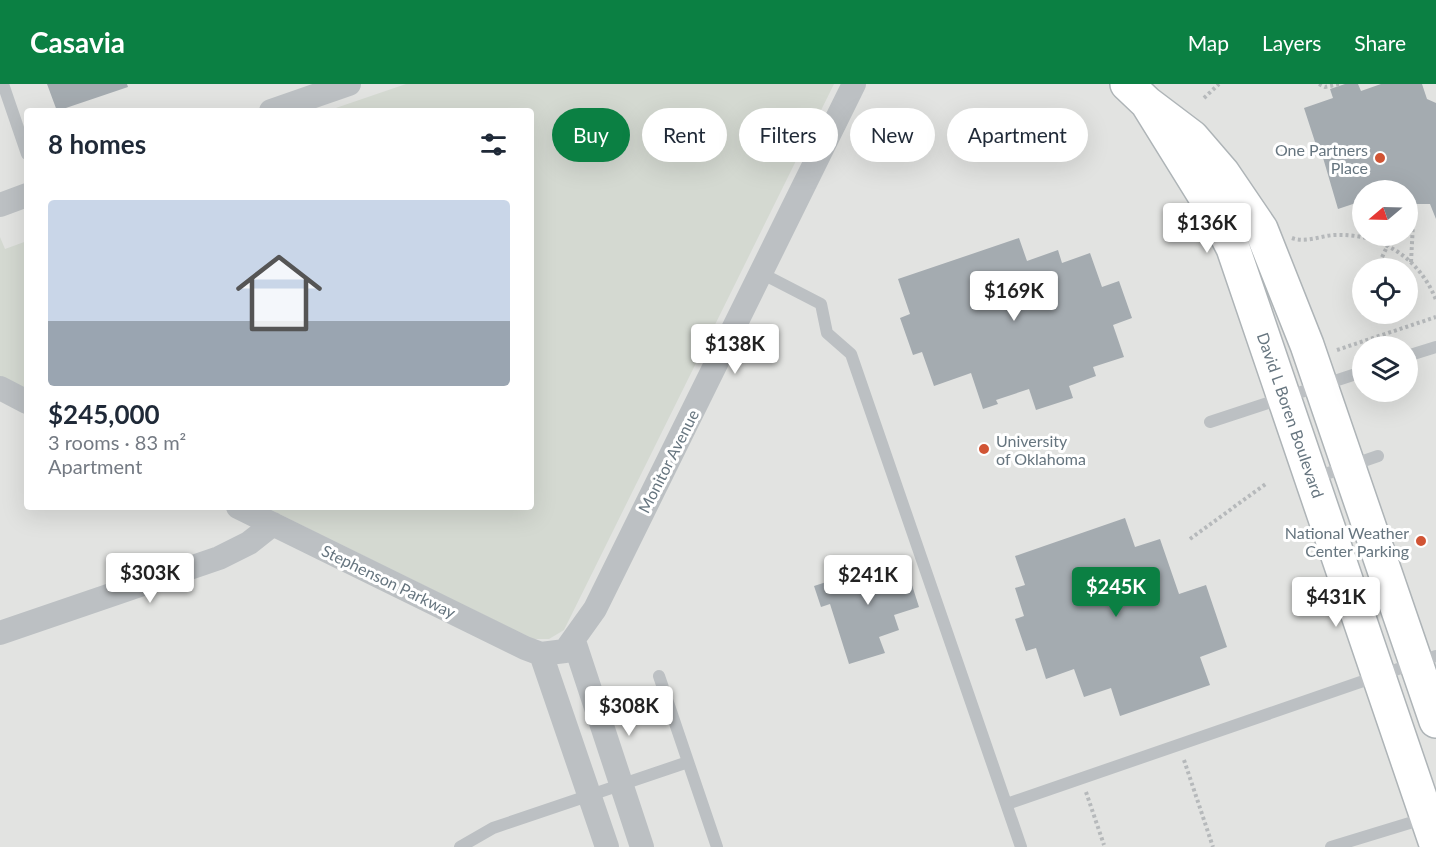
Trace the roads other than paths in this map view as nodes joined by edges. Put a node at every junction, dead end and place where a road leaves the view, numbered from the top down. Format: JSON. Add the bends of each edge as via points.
{"nodes":[{"id":1,"x":3,"y":84,"type":"edge"},
{"id":2,"x":349,"y":84,"type":"edge"},
{"id":3,"x":854,"y":84,"type":"edge"},
{"id":4,"x":1137,"y":94,"type":"edge"},
{"id":5,"x":280,"y":108,"type":"edge"},
{"id":6,"x":24,"y":145,"type":"edge"},
{"id":7,"x":24,"y":196,"type":"edge"},
{"id":8,"x":0,"y":205,"type":"edge"},
{"id":9,"x":1265,"y":264,"type":"junction"},
{"id":10,"x":761,"y":273,"type":"junction"},
{"id":11,"x":1436,"y":347,"type":"edge"},
{"id":12,"x":1418,"y":353,"type":"edge"},
{"id":13,"x":1352,"y":375,"type":"edge"},
{"id":14,"x":1322,"y":385,"type":"junction"},
{"id":15,"x":0,"y":388,"type":"edge"},
{"id":16,"x":1285,"y":396,"type":"junction"},
{"id":17,"x":24,"y":400,"type":"edge"},
{"id":18,"x":1210,"y":422,"type":"dead end"},
{"id":19,"x":1364,"y":461,"type":"junction"},
{"id":20,"x":1312,"y":479,"type":"junction"},
{"id":21,"x":244,"y":510,"type":"edge"},
{"id":22,"x":273,"y":524,"type":"junction"},
{"id":23,"x":0,"y":633,"type":"edge"},
{"id":24,"x":574,"y":641,"type":"junction"},
{"id":25,"x":541,"y":654,"type":"junction"},
{"id":26,"x":1426,"y":660,"type":"edge"},
{"id":27,"x":659,"y":676,"type":"dead end"},
{"id":28,"x":1379,"y":676,"type":"junction"},
{"id":29,"x":1436,"y":721,"type":"edge"},
{"id":30,"x":688,"y":762,"type":"junction"},
{"id":31,"x":622,"y":785,"type":"junction"},
{"id":32,"x":589,"y":795,"type":"junction"},
{"id":33,"x":1006,"y":804,"type":"junction"},
{"id":34,"x":1433,"y":825,"type":"edge"},
{"id":35,"x":460,"y":847,"type":"edge"},
{"id":36,"x":606,"y":847,"type":"edge"},
{"id":37,"x":642,"y":847,"type":"edge"},
{"id":38,"x":717,"y":847,"type":"edge"},
{"id":39,"x":1022,"y":847,"type":"edge"},
{"id":40,"x":1331,"y":847,"type":"edge"}],
"edges":[{"from":1,"to":6,"type":"lane"},
{"from":2,"to":5,"type":"street"},
{"from":3,"to":10,"type":"street","name":"Monitor Avenue"},
{"from":4,"to":9,"type":"street","name":"David L Boren Boulevard","via":[[1192,137],[1223,173],[1261,230]]},
{"from":7,"to":8,"type":"street"},
{"from":9,"to":14,"type":"street","name":"David L Boren Boulevard"},
{"from":9,"to":16,"type":"street","name":"David L Boren Boulevard"},
{"from":10,"to":24,"type":"street","name":"Monitor Avenue","via":[[595,609]]},
{"from":10,"to":33,"type":"lane","via":[[821,304],[827,333],[851,354]]},
{"from":11,"to":12,"type":"lane"},
{"from":13,"to":14,"type":"lane"},
{"from":14,"to":16,"type":"lane"},
{"from":14,"to":19,"type":"street","name":"David L Boren Boulevard"},
{"from":15,"to":17,"type":"street"},
{"from":16,"to":18,"type":"lane"},
{"from":16,"to":20,"type":"street","name":"David L Boren Boulevard"},
{"from":19,"to":20,"type":"lane"},
{"from":19,"to":26,"type":"street","name":"David L Boren Boulevard"},
{"from":20,"to":28,"type":"street","name":"David L Boren Boulevard"},
{"from":21,"to":22,"type":"street","name":"Stephenson Parkway"},
{"from":22,"to":23,"type":"street","via":[[249,543],[219,558]]},
{"from":22,"to":25,"type":"street","name":"Stephenson Parkway"},
{"from":24,"to":25,"type":"street","via":[[565,651]]},
{"from":24,"to":31,"type":"street"},
{"from":25,"to":32,"type":"street"},
{"from":26,"to":28,"type":"lane"},
{"from":26,"to":29,"type":"street","name":"David L Boren Boulevard"},
{"from":27,"to":30,"type":"lane"},
{"from":28,"to":33,"type":"lane"},
{"from":28,"to":34,"type":"street","name":"David L Boren Boulevard"},
{"from":30,"to":31,"type":"lane"},
{"from":30,"to":38,"type":"lane"},
{"from":31,"to":32,"type":"lane"},
{"from":31,"to":37,"type":"street"},
{"from":32,"to":35,"type":"lane","via":[[493,828]]},
{"from":32,"to":36,"type":"street"},
{"from":33,"to":39,"type":"lane"},
{"from":34,"to":40,"type":"lane"}]}
